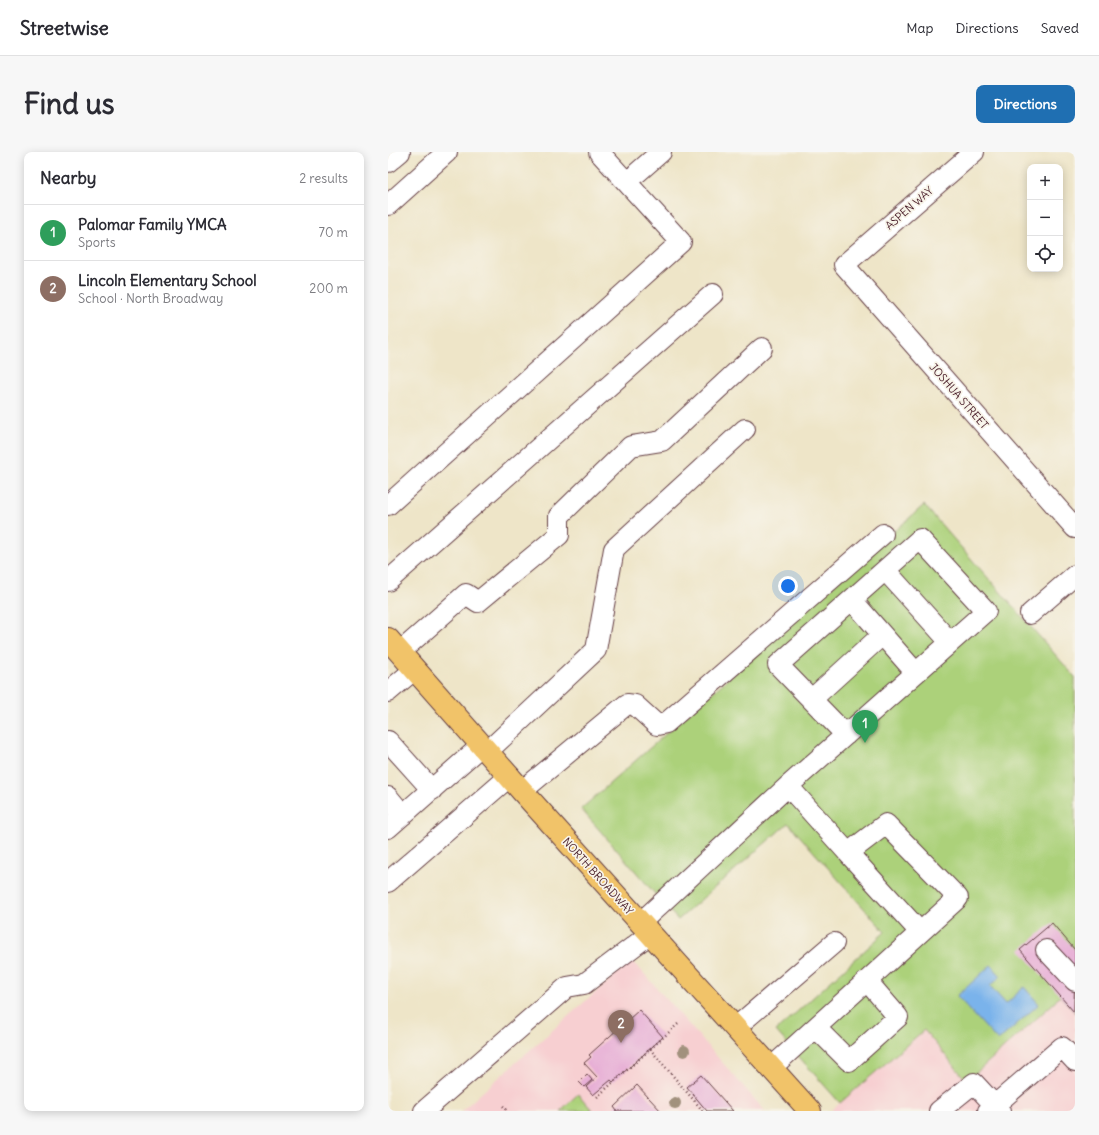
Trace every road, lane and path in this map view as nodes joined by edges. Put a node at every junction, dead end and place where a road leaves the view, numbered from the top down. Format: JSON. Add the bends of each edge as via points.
{"nodes":[{"id":1,"x":400,"y":152,"type":"edge"},
{"id":2,"x":447,"y":152,"type":"edge"},
{"id":3,"x":600,"y":152,"type":"edge"},
{"id":4,"x":661,"y":152,"type":"edge"},
{"id":5,"x":974,"y":152,"type":"edge"},
{"id":6,"x":388,"y":162,"type":"edge"},
{"id":7,"x":637,"y":173,"type":"dead end"},
{"id":8,"x":388,"y":205,"type":"edge"},
{"id":9,"x":844,"y":265,"type":"joint"},
{"id":10,"x":713,"y":294,"type":"dead end"},
{"id":11,"x":762,"y":348,"type":"dead end"},
{"id":12,"x":744,"y":430,"type":"dead end"},
{"id":13,"x":388,"y":505,"type":"edge"},
{"id":14,"x":1075,"y":528,"type":"edge"},
{"id":15,"x":883,"y":534,"type":"dead end"},
{"id":16,"x":885,"y":570,"type":"junction"},
{"id":17,"x":1075,"y":575,"type":"edge"},
{"id":18,"x":388,"y":581,"type":"edge"},
{"id":19,"x":852,"y":600,"type":"junction"},
{"id":20,"x":1030,"y":614,"type":"dead end"},
{"id":21,"x":882,"y":635,"type":"junction"},
{"id":22,"x":950,"y":642,"type":"junction"},
{"id":23,"x":394,"y":646,"type":"edge"},
{"id":24,"x":415,"y":669,"type":"junction"},
{"id":25,"x":916,"y":673,"type":"junction"},
{"id":26,"x":388,"y":692,"type":"edge"},
{"id":27,"x":812,"y":699,"type":"junction"},
{"id":28,"x":846,"y":735,"type":"junction"},
{"id":29,"x":388,"y":741,"type":"edge"},
{"id":30,"x":485,"y":748,"type":"junction"},
{"id":31,"x":516,"y":783,"type":"junction"},
{"id":32,"x":788,"y":786,"type":"junction"},
{"id":33,"x":432,"y":790,"type":"junction"},
{"id":34,"x":388,"y":797,"type":"edge"},
{"id":35,"x":404,"y":815,"type":"junction"},
{"id":36,"x":388,"y":828,"type":"edge"},
{"id":37,"x":848,"y":853,"type":"junction"},
{"id":38,"x":388,"y":882,"type":"edge"},
{"id":39,"x":645,"y":928,"type":"junction"},
{"id":40,"x":920,"y":932,"type":"junction"},
{"id":41,"x":834,"y":943,"type":"dead end"},
{"id":42,"x":1046,"y":950,"type":"dead end"},
{"id":43,"x":867,"y":981,"type":"junction"},
{"id":44,"x":1075,"y":981,"type":"edge"},
{"id":45,"x":678,"y":1024,"type":"dead end"},
{"id":46,"x":735,"y":1028,"type":"junction"},
{"id":47,"x":816,"y":1028,"type":"junction"},
{"id":48,"x":650,"y":1049,"type":"junction"},
{"id":49,"x":1075,"y":1061,"type":"edge"},
{"id":50,"x":771,"y":1068,"type":"junction"},
{"id":51,"x":597,"y":1097,"type":"dead end"},
{"id":52,"x":503,"y":1106,"type":"dead end"},
{"id":53,"x":994,"y":1109,"type":"edge"},
{"id":54,"x":424,"y":1111,"type":"edge"},
{"id":55,"x":508,"y":1111,"type":"edge"},
{"id":56,"x":703,"y":1111,"type":"edge"},
{"id":57,"x":810,"y":1111,"type":"edge"},
{"id":58,"x":939,"y":1111,"type":"edge"}],
"edges":[{"from":1,"to":6,"type":"street"},
{"from":2,"to":8,"type":"street"},
{"from":3,"to":13,"type":"street","via":[[681,242]]},
{"from":4,"to":7,"type":"street"},
{"from":5,"to":9,"type":"street","name":"ASPEN WAY"},
{"from":9,"to":14,"type":"street","name":"JOSHUA STREET"},
{"from":10,"to":18,"type":"street"},
{"from":11,"to":23,"type":"street","via":[[662,441],[631,446],[559,516],[559,535],[478,602],[466,594]]},
{"from":12,"to":30,"type":"street","via":[[614,549],[596,650]]},
{"from":15,"to":31,"type":"street","via":[[666,722],[657,725],[635,705],[627,704]]},
{"from":16,"to":19,"type":"street"},
{"from":16,"to":22,"type":"street"},
{"from":16,"to":22,"type":"street","via":[[920,539],[986,611]]},
{"from":17,"to":20,"type":"street"},
{"from":19,"to":21,"type":"street"},
{"from":19,"to":27,"type":"street","via":[[778,665]]},
{"from":21,"to":25,"type":"street"},
{"from":21,"to":27,"type":"street"},
{"from":22,"to":25,"type":"street"},
{"from":23,"to":24,"type":"main road","name":"NORTH BROADWAY"},
{"from":24,"to":26,"type":"street"},
{"from":24,"to":30,"type":"main road","name":"NORTH BROADWAY"},
{"from":25,"to":28,"type":"street"},
{"from":27,"to":28,"type":"street"},
{"from":28,"to":32,"type":"street"},
{"from":29,"to":33,"type":"street"},
{"from":30,"to":31,"type":"main road","name":"NORTH BROADWAY"},
{"from":30,"to":33,"type":"street"},
{"from":31,"to":38,"type":"street"},
{"from":31,"to":39,"type":"main road","name":"NORTH BROADWAY"},
{"from":32,"to":37,"type":"street"},
{"from":32,"to":39,"type":"street"},
{"from":33,"to":35,"type":"street"},
{"from":34,"to":35,"type":"street"},
{"from":35,"to":36,"type":"street"},
{"from":37,"to":40,"type":"street"},
{"from":37,"to":40,"type":"street","via":[[886,824],[958,898]]},
{"from":39,"to":46,"type":"main road","name":"NORTH BROADWAY"},
{"from":39,"to":54,"type":"street","via":[[584,984],[567,987]]},
{"from":40,"to":43,"type":"street"},
{"from":41,"to":46,"type":"street"},
{"from":42,"to":44,"type":"street"},
{"from":43,"to":47,"type":"street"},
{"from":43,"to":47,"type":"street","via":[[898,1017],[849,1061]]},
{"from":45,"to":48,"type":"path"},
{"from":46,"to":50,"type":"main road","name":"NORTH BROADWAY"},
{"from":47,"to":50,"type":"street"},
{"from":48,"to":51,"type":"path"},
{"from":48,"to":56,"type":"path"},
{"from":49,"to":53,"type":"street","via":[[1062,1047]]},
{"from":50,"to":57,"type":"main road","name":"NORTH BROADWAY"},
{"from":52,"to":55,"type":"path"},
{"from":53,"to":58,"type":"street","via":[[974,1083]]}]}
